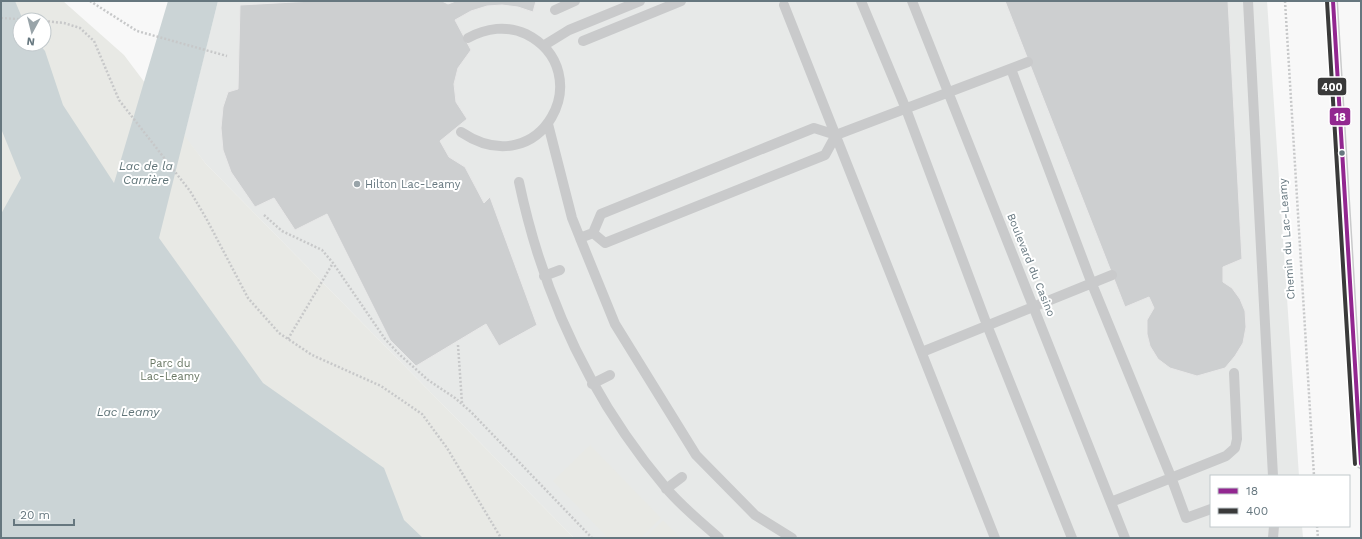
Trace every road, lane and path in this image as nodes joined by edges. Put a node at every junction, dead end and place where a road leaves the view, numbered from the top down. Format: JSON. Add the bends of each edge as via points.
{"nodes":[{"id":1,"x":90,"y":1,"type":"edge"},
{"id":2,"x":575,"y":1,"type":"edge"},
{"id":3,"x":640,"y":1,"type":"edge"},
{"id":4,"x":681,"y":1,"type":"edge"},
{"id":5,"x":861,"y":1,"type":"edge"},
{"id":6,"x":912,"y":1,"type":"edge"},
{"id":7,"x":1248,"y":1,"type":"edge"},
{"id":8,"x":1285,"y":1,"type":"edge"},
{"id":9,"x":1333,"y":1,"type":"edge"},
{"id":10,"x":784,"y":5,"type":"dead end"},
{"id":11,"x":555,"y":10,"type":"dead end"},
{"id":12,"x":1,"y":18,"type":"edge"},
{"id":13,"x":12,"y":19,"type":"edge"},
{"id":14,"x":52,"y":22,"type":"edge"},
{"id":15,"x":468,"y":38,"type":"dead end"},
{"id":16,"x":583,"y":41,"type":"dead end"},
{"id":17,"x":543,"y":46,"type":"junction"},
{"id":18,"x":227,"y":56,"type":"dead end"},
{"id":19,"x":1028,"y":62,"type":"dead end"},
{"id":20,"x":1011,"y":69,"type":"junction"},
{"id":21,"x":950,"y":92,"type":"junction"},
{"id":22,"x":906,"y":109,"type":"junction"},
{"id":23,"x":548,"y":124,"type":"junction"},
{"id":24,"x":461,"y":132,"type":"dead end"},
{"id":25,"x":836,"y":134,"type":"junction"},
{"id":26,"x":519,"y":182,"type":"dead end"},
{"id":27,"x":264,"y":215,"type":"dead end"},
{"id":28,"x":593,"y":233,"type":"junction"},
{"id":29,"x":580,"y":238,"type":"junction"},
{"id":30,"x":334,"y":263,"type":"junction"},
{"id":31,"x":560,"y":270,"type":"dead end"},
{"id":32,"x":1112,"y":275,"type":"dead end"},
{"id":33,"x":544,"y":276,"type":"junction"},
{"id":34,"x":1092,"y":284,"type":"junction"},
{"id":35,"x":1034,"y":306,"type":"junction"},
{"id":36,"x":987,"y":326,"type":"junction"},
{"id":37,"x":288,"y":339,"type":"junction"},
{"id":38,"x":458,"y":344,"type":"dead end"},
{"id":39,"x":922,"y":352,"type":"junction"},
{"id":40,"x":1234,"y":372,"type":"dead end"},
{"id":41,"x":610,"y":375,"type":"dead end"},
{"id":42,"x":592,"y":384,"type":"junction"},
{"id":43,"x":462,"y":404,"type":"junction"},
{"id":44,"x":1361,"y":464,"type":"edge"},
{"id":45,"x":1273,"y":475,"type":"edge"},
{"id":46,"x":1314,"y":475,"type":"edge"},
{"id":47,"x":682,"y":477,"type":"dead end"},
{"id":48,"x":1171,"y":477,"type":"junction"},
{"id":49,"x":666,"y":489,"type":"junction"},
{"id":50,"x":1112,"y":502,"type":"junction"},
{"id":51,"x":1210,"y":509,"type":"edge"},
{"id":52,"x":1274,"y":527,"type":"edge"},
{"id":53,"x":1317,"y":527,"type":"edge"},
{"id":54,"x":501,"y":538,"type":"edge"},
{"id":55,"x":592,"y":538,"type":"edge"},
{"id":56,"x":719,"y":538,"type":"edge"},
{"id":57,"x":792,"y":538,"type":"edge"},
{"id":58,"x":995,"y":538,"type":"edge"},
{"id":59,"x":1072,"y":538,"type":"edge"},
{"id":60,"x":1125,"y":538,"type":"edge"},
{"id":61,"x":1273,"y":538,"type":"edge"},
{"id":62,"x":1318,"y":538,"type":"edge"}],
"edges":[{"from":1,"to":18,"type":"path","via":[[137,31]]},
{"from":2,"to":11,"type":"lane"},
{"from":3,"to":17,"type":"lane","via":[[569,30]]},
{"from":4,"to":16,"type":"lane"},
{"from":5,"to":22,"type":"lane"},
{"from":6,"to":21,"type":"lane","name":"Boulevard du Casino"},
{"from":7,"to":45,"type":"lane"},
{"from":8,"to":46,"type":"path","name":"Chemin du Lac-Leamy"},
{"from":9,"to":44,"type":"lane"},
{"from":10,"to":25,"type":"lane"},
{"from":12,"to":13,"type":"path"},
{"from":14,"to":37,"type":"path","via":[[80,28],[94,41],[119,100],[190,191],[248,298],[279,333]]},
{"from":15,"to":17,"type":"lane","via":[[491,29],[505,29],[520,31]]},
{"from":17,"to":23,"type":"lane","via":[[552,57],[559,74],[560,92],[556,109]]},
{"from":19,"to":20,"type":"lane"},
{"from":20,"to":21,"type":"lane"},
{"from":20,"to":34,"type":"lane"},
{"from":21,"to":22,"type":"lane"},
{"from":21,"to":35,"type":"lane","name":"Boulevard du Casino"},
{"from":22,"to":25,"type":"lane"},
{"from":22,"to":36,"type":"lane"},
{"from":23,"to":24,"type":"lane","via":[[535,137],[520,144],[502,147],[487,146]]},
{"from":23,"to":29,"type":"lane","via":[[572,218]]},
{"from":25,"to":28,"type":"lane","via":[[814,128],[602,214]]},
{"from":25,"to":28,"type":"lane","via":[[825,155],[605,243]]},
{"from":25,"to":39,"type":"lane"},
{"from":26,"to":33,"type":"lane","via":[[535,250]]},
{"from":27,"to":30,"type":"path","via":[[282,231],[322,250]]},
{"from":28,"to":29,"type":"lane"},
{"from":29,"to":57,"type":"lane","via":[[615,324],[696,455],[755,515]]},
{"from":30,"to":37,"type":"path"},
{"from":30,"to":43,"type":"path","via":[[385,339],[428,380]]},
{"from":31,"to":33,"type":"lane"},
{"from":32,"to":34,"type":"lane"},
{"from":33,"to":42,"type":"lane","via":[[576,353]]},
{"from":34,"to":35,"type":"lane"},
{"from":34,"to":48,"type":"lane"},
{"from":35,"to":36,"type":"lane"},
{"from":35,"to":50,"type":"lane","name":"Boulevard du Casino"},
{"from":36,"to":39,"type":"lane"},
{"from":36,"to":59,"type":"lane"},
{"from":37,"to":54,"type":"path","via":[[312,355],[381,386],[422,414],[447,448]]},
{"from":38,"to":43,"type":"path"},
{"from":39,"to":58,"type":"lane"},
{"from":40,"to":48,"type":"lane","via":[[1237,439],[1235,448],[1226,456]]},
{"from":41,"to":42,"type":"lane"},
{"from":42,"to":49,"type":"lane","via":[[616,423]]},
{"from":43,"to":55,"type":"path"},
{"from":47,"to":49,"type":"lane"},
{"from":48,"to":50,"type":"lane"},
{"from":48,"to":51,"type":"lane","via":[[1186,518]]},
{"from":49,"to":56,"type":"lane"},
{"from":50,"to":60,"type":"lane","name":"Boulevard du Casino"},
{"from":52,"to":61,"type":"lane"},
{"from":53,"to":62,"type":"path"}]}
